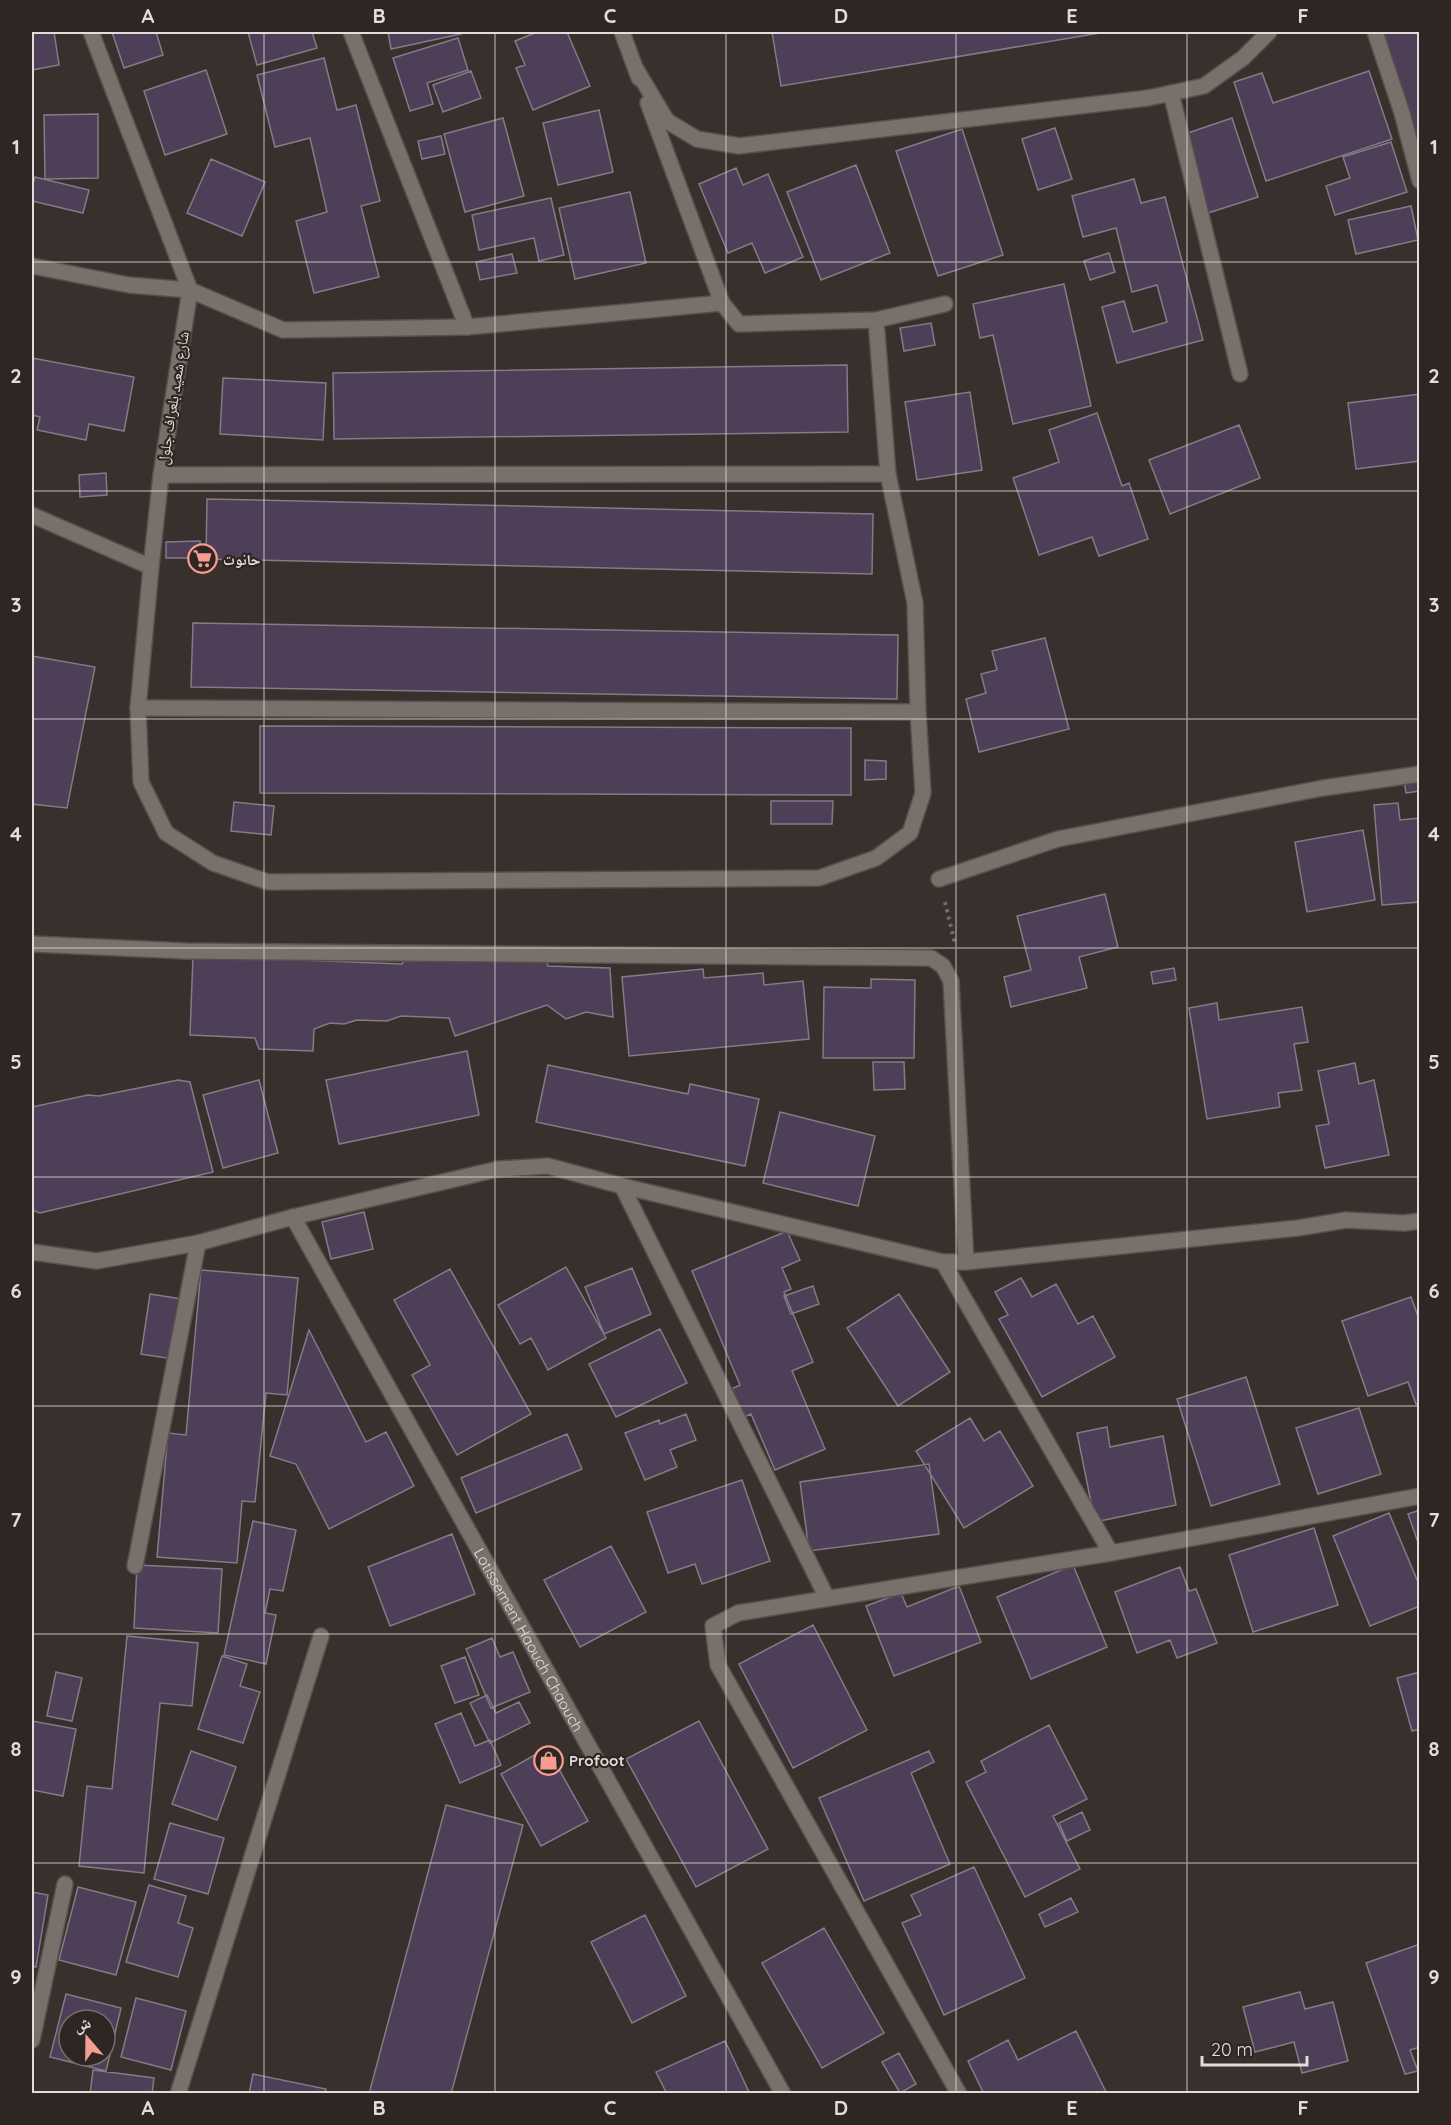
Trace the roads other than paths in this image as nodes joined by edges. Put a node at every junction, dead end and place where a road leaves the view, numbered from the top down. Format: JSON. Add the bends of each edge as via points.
{"nodes":[{"id":1,"x":91,"y":32,"type":"edge"},
{"id":2,"x":351,"y":32,"type":"edge"},
{"id":3,"x":622,"y":32,"type":"edge"},
{"id":4,"x":1269,"y":32,"type":"edge"},
{"id":5,"x":1376,"y":32,"type":"edge"},
{"id":6,"x":636,"y":69,"type":"junction"},
{"id":7,"x":1171,"y":93,"type":"junction"},
{"id":8,"x":1419,"y":181,"type":"edge"},
{"id":9,"x":32,"y":266,"type":"edge"},
{"id":10,"x":190,"y":290,"type":"junction"},
{"id":11,"x":722,"y":303,"type":"junction"},
{"id":12,"x":945,"y":304,"type":"dead end"},
{"id":13,"x":876,"y":320,"type":"junction"},
{"id":14,"x":467,"y":327,"type":"junction"},
{"id":15,"x":1240,"y":374,"type":"dead end"},
{"id":16,"x":888,"y":474,"type":"junction"},
{"id":17,"x":161,"y":475,"type":"junction"},
{"id":18,"x":32,"y":515,"type":"edge"},
{"id":19,"x":151,"y":567,"type":"junction"},
{"id":20,"x":138,"y":708,"type":"junction"},
{"id":21,"x":918,"y":712,"type":"junction"},
{"id":22,"x":1419,"y":774,"type":"edge"},
{"id":23,"x":939,"y":879,"type":"dead end"},
{"id":24,"x":32,"y":944,"type":"edge"},
{"id":25,"x":622,"y":1186,"type":"junction"},
{"id":26,"x":293,"y":1217,"type":"junction"},
{"id":27,"x":1419,"y":1221,"type":"edge"},
{"id":28,"x":198,"y":1243,"type":"junction"},
{"id":29,"x":32,"y":1252,"type":"edge"},
{"id":30,"x":943,"y":1262,"type":"junction"},
{"id":31,"x":966,"y":1262,"type":"junction"},
{"id":32,"x":1419,"y":1497,"type":"edge"},
{"id":33,"x":1111,"y":1554,"type":"junction"},
{"id":34,"x":135,"y":1566,"type":"dead end"},
{"id":35,"x":827,"y":1598,"type":"junction"},
{"id":36,"x":321,"y":1636,"type":"dead end"},
{"id":37,"x":65,"y":1884,"type":"dead end"},
{"id":38,"x":32,"y":2040,"type":"edge"},
{"id":39,"x":178,"y":2094,"type":"edge"},
{"id":40,"x":783,"y":2094,"type":"edge"},
{"id":41,"x":959,"y":2094,"type":"edge"}],
"edges":[{"from":1,"to":10,"type":"street","name":"شارع شعيد بلعراف جلول"},
{"from":2,"to":14,"type":"street"},
{"from":3,"to":6,"type":"street"},
{"from":4,"to":7,"type":"street","via":[[1243,58],[1204,86]]},
{"from":5,"to":8,"type":"street"},
{"from":6,"to":7,"type":"street","via":[[667,121],[697,139],[739,146]]},
{"from":6,"to":11,"type":"street"},
{"from":7,"to":15,"type":"street"},
{"from":9,"to":10,"type":"street","via":[[129,285]]},
{"from":10,"to":14,"type":"street","via":[[283,330]]},
{"from":10,"to":17,"type":"street","name":"شارع شعيد بلعراف جلول"},
{"from":11,"to":13,"type":"street","via":[[739,324]]},
{"from":11,"to":14,"type":"street"},
{"from":12,"to":13,"type":"street"},
{"from":13,"to":16,"type":"street"},
{"from":16,"to":17,"type":"street"},
{"from":16,"to":21,"type":"street","via":[[915,603]]},
{"from":17,"to":19,"type":"street","name":"شارع شعيد بلعراف جلول"},
{"from":18,"to":19,"type":"street"},
{"from":19,"to":20,"type":"street","name":"شارع شعيد بلعراف جلول"},
{"from":20,"to":21,"type":"street"},
{"from":20,"to":21,"type":"street","name":"شارع شعيد بلعراف جلول","via":[[141,782],[166,833],[213,863],[268,882],[819,878],[876,858],[910,833],[922,793]]},
{"from":22,"to":23,"type":"street","via":[[1323,788],[1058,839]]},
{"from":24,"to":31,"type":"street","via":[[186,951],[931,958],[943,966],[951,981]]},
{"from":25,"to":26,"type":"street","via":[[548,1166],[498,1169]]},
{"from":25,"to":30,"type":"street"},
{"from":25,"to":35,"type":"street"},
{"from":26,"to":28,"type":"street"},
{"from":26,"to":40,"type":"street","name":"Lotissement Haouch Chaouch"},
{"from":27,"to":31,"type":"street","via":[[1346,1220]]},
{"from":28,"to":29,"type":"street","via":[[97,1261]]},
{"from":28,"to":34,"type":"street"},
{"from":30,"to":31,"type":"street"},
{"from":30,"to":33,"type":"street"},
{"from":32,"to":33,"type":"street"},
{"from":33,"to":35,"type":"street"},
{"from":35,"to":41,"type":"street","via":[[738,1613],[713,1626],[718,1665]]},
{"from":36,"to":39,"type":"street"},
{"from":37,"to":38,"type":"street"}]}
